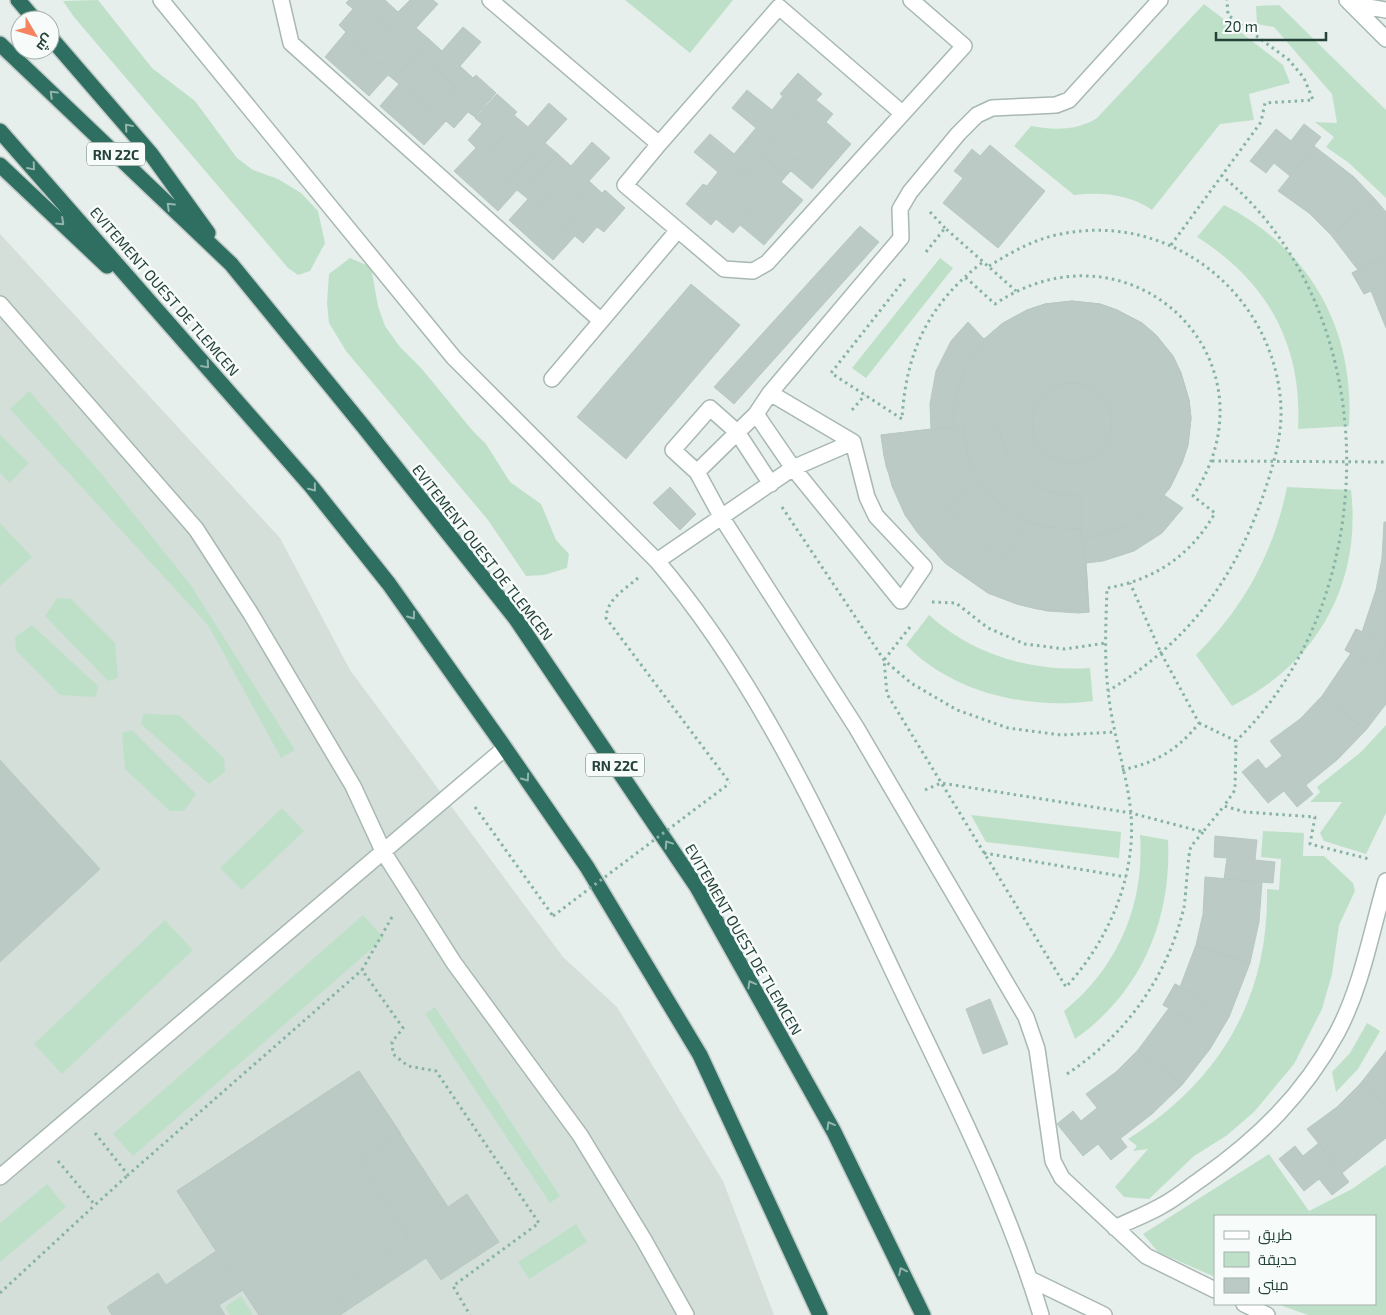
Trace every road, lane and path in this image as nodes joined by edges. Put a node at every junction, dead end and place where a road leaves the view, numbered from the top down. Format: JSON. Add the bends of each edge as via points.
{"nodes":[{"id":1,"x":18,"y":0,"type":"edge"},
{"id":2,"x":161,"y":0,"type":"edge"},
{"id":3,"x":281,"y":0,"type":"edge"},
{"id":4,"x":490,"y":0,"type":"edge"},
{"id":5,"x":911,"y":0,"type":"edge"},
{"id":6,"x":1160,"y":0,"type":"edge"},
{"id":7,"x":1228,"y":0,"type":"edge"},
{"id":8,"x":1349,"y":2,"type":"edge"},
{"id":9,"x":26,"y":10,"type":"edge"},
{"id":10,"x":1386,"y":10,"type":"edge"},
{"id":11,"x":1386,"y":39,"type":"edge"},
{"id":12,"x":0,"y":44,"type":"edge"},
{"id":13,"x":60,"y":49,"type":"edge"},
{"id":14,"x":902,"y":114,"type":"junction"},
{"id":15,"x":0,"y":131,"type":"edge"},
{"id":16,"x":660,"y":144,"type":"junction"},
{"id":17,"x":0,"y":165,"type":"edge"},
{"id":18,"x":1221,"y":175,"type":"junction"},
{"id":19,"x":1243,"y":190,"type":"dead end"},
{"id":20,"x":678,"y":230,"type":"junction"},
{"id":21,"x":1171,"y":245,"type":"junction"},
{"id":22,"x":921,"y":258,"type":"dead end"},
{"id":23,"x":983,"y":262,"type":"junction"},
{"id":24,"x":231,"y":264,"type":"junction"},
{"id":25,"x":989,"y":266,"type":"junction"},
{"id":26,"x":909,"y":274,"type":"dead end"},
{"id":27,"x":964,"y":276,"type":"junction"},
{"id":28,"x":1016,"y":291,"type":"junction"},
{"id":29,"x":0,"y":304,"type":"edge"},
{"id":30,"x":600,"y":320,"type":"junction"},
{"id":31,"x":174,"y":328,"type":"junction"},
{"id":32,"x":552,"y":379,"type":"dead end"},
{"id":33,"x":770,"y":393,"type":"junction"},
{"id":34,"x":756,"y":414,"type":"junction"},
{"id":35,"x":737,"y":432,"type":"junction"},
{"id":36,"x":853,"y":442,"type":"junction"},
{"id":37,"x":1381,"y":453,"type":"dead end"},
{"id":38,"x":1212,"y":461,"type":"junction"},
{"id":39,"x":1274,"y":462,"type":"junction"},
{"id":40,"x":1381,"y":462,"type":"junction"},
{"id":41,"x":1386,"y":462,"type":"edge"},
{"id":42,"x":793,"y":468,"type":"junction"},
{"id":43,"x":1381,"y":471,"type":"dead end"},
{"id":44,"x":697,"y":472,"type":"junction"},
{"id":45,"x":771,"y":484,"type":"junction"},
{"id":46,"x":722,"y":518,"type":"junction"},
{"id":47,"x":657,"y":561,"type":"junction"},
{"id":48,"x":1130,"y":583,"type":"junction"},
{"id":49,"x":929,"y":602,"type":"dead end"},
{"id":50,"x":912,"y":624,"type":"dead end"},
{"id":51,"x":1106,"y":643,"type":"junction"},
{"id":52,"x":1161,"y":652,"type":"junction"},
{"id":53,"x":884,"y":660,"type":"junction"},
{"id":54,"x":1108,"y":691,"type":"junction"},
{"id":55,"x":1199,"y":723,"type":"junction"},
{"id":56,"x":1250,"y":731,"type":"dead end"},
{"id":57,"x":1115,"y":732,"type":"junction"},
{"id":58,"x":1236,"y":742,"type":"junction"},
{"id":59,"x":505,"y":748,"type":"junction"},
{"id":60,"x":1122,"y":770,"type":"junction"},
{"id":61,"x":941,"y":783,"type":"junction"},
{"id":62,"x":898,"y":800,"type":"junction"},
{"id":63,"x":1224,"y":806,"type":"junction"},
{"id":64,"x":1131,"y":813,"type":"junction"},
{"id":65,"x":488,"y":826,"type":"dead end"},
{"id":66,"x":1203,"y":832,"type":"junction"},
{"id":67,"x":384,"y":852,"type":"junction"},
{"id":68,"x":984,"y":853,"type":"junction"},
{"id":69,"x":1376,"y":861,"type":"dead end"},
{"id":70,"x":1126,"y":877,"type":"junction"},
{"id":71,"x":1386,"y":881,"type":"edge"},
{"id":72,"x":411,"y":895,"type":"junction"},
{"id":73,"x":362,"y":970,"type":"junction"},
{"id":74,"x":1041,"y":1085,"type":"junction"},
{"id":75,"x":78,"y":1111,"type":"junction"},
{"id":76,"x":42,"y":1142,"type":"junction"},
{"id":77,"x":128,"y":1175,"type":"junction"},
{"id":78,"x":0,"y":1177,"type":"edge"},
{"id":79,"x":96,"y":1205,"type":"junction"},
{"id":80,"x":1115,"y":1228,"type":"junction"},
{"id":81,"x":1030,"y":1279,"type":"junction"},
{"id":82,"x":1214,"y":1290,"type":"edge"},
{"id":83,"x":0,"y":1293,"type":"edge"},
{"id":84,"x":1246,"y":1305,"type":"edge"},
{"id":85,"x":470,"y":1315,"type":"edge"},
{"id":86,"x":686,"y":1315,"type":"edge"},
{"id":87,"x":820,"y":1315,"type":"edge"},
{"id":88,"x":923,"y":1315,"type":"edge"},
{"id":89,"x":1041,"y":1315,"type":"edge"},
{"id":90,"x":1104,"y":1315,"type":"edge"},
{"id":91,"x":1267,"y":1315,"type":"edge"}],
"edges":[{"from":1,"to":9,"type":"highway"},
{"from":2,"to":47,"type":"street","via":[[454,358]]},
{"from":3,"to":30,"type":"street","via":[[291,44]]},
{"from":4,"to":16,"type":"street"},
{"from":5,"to":14,"type":"street","via":[[964,46]]},
{"from":6,"to":33,"type":"street","via":[[1069,100],[1056,105],[992,108],[976,115],[910,192],[900,210],[901,238]]},
{"from":7,"to":18,"type":"path","via":[[1228,15],[1289,60],[1304,78],[1313,100],[1265,103],[1261,122]]},
{"from":8,"to":10,"type":"street"},
{"from":8,"to":11,"type":"street"},
{"from":24,"to":12,"type":"highway","name":"EVITEMENT OUEST DE TLEMCEN","number":"RN 22C","one_way":true},
{"from":24,"to":13,"type":"highway","number":"RN 22C","one_way":true,"via":[[151,154]]},
{"from":14,"to":16,"type":"street","via":[[779,7]]},
{"from":14,"to":20,"type":"street","via":[[767,263],[753,271],[724,269]]},
{"from":15,"to":31,"type":"highway","name":"EVITEMENT OUEST DE TLEMCEN","one_way":true},
{"from":16,"to":20,"type":"street","via":[[625,185]]},
{"from":17,"to":31,"type":"highway","one_way":true},
{"from":18,"to":19,"type":"path"},
{"from":18,"to":21,"type":"path"},
{"from":20,"to":30,"type":"street"},
{"from":21,"to":25,"type":"path","via":[[1125,232],[1077,231],[1031,243]]},
{"from":21,"to":39,"type":"path","via":[[1200,261],[1225,281],[1263,334],[1274,364],[1280,397],[1280,429]]},
{"from":22,"to":23,"type":"path","via":[[945,228]]},
{"from":23,"to":25,"type":"path"},
{"from":23,"to":27,"type":"path"},
{"from":88,"to":24,"type":"highway","name":"EVITEMENT OUEST DE TLEMCEN","number":"RN 22C","one_way":true,"via":[[834,1132],[697,887],[516,619]]},
{"from":25,"to":28,"type":"path"},
{"from":26,"to":27,"type":"path","via":[[831,373],[902,419],[906,379],[918,340],[939,304]]},
{"from":27,"to":28,"type":"path","via":[[995,304]]},
{"from":28,"to":38,"type":"path","via":[[1053,277],[1100,276],[1146,290],[1172,308],[1194,331],[1215,374],[1220,421]]},
{"from":29,"to":67,"type":"street","via":[[196,529],[251,614],[352,786]]},
{"from":30,"to":32,"type":"street"},
{"from":31,"to":59,"type":"highway","name":"EVITEMENT OUEST DE TLEMCEN","one_way":true,"via":[[312,486],[389,584]]},
{"from":33,"to":34,"type":"street"},
{"from":33,"to":36,"type":"street"},
{"from":34,"to":35,"type":"street"},
{"from":34,"to":42,"type":"street"},
{"from":35,"to":44,"type":"street"},
{"from":35,"to":44,"type":"street","via":[[710,408],[673,450]]},
{"from":35,"to":45,"type":"street"},
{"from":36,"to":42,"type":"street"},
{"from":36,"to":42,"type":"street","via":[[867,497],[876,516],[924,567],[901,601]]},
{"from":37,"to":40,"type":"path"},
{"from":38,"to":39,"type":"path"},
{"from":38,"to":48,"type":"path","via":[[1193,496],[1215,513],[1206,527],[1170,564]]},
{"from":39,"to":40,"type":"path"},
{"from":39,"to":52,"type":"path","via":[[1255,521],[1238,558],[1203,609]]},
{"from":40,"to":41,"type":"path"},
{"from":40,"to":43,"type":"path"},
{"from":42,"to":45,"type":"street"},
{"from":44,"to":46,"type":"street"},
{"from":45,"to":46,"type":"street"},
{"from":45,"to":53,"type":"path","via":[[786,516]]},
{"from":46,"to":47,"type":"street"},
{"from":46,"to":62,"type":"street","via":[[824,674]]},
{"from":47,"to":65,"type":"path","bridge":true,"via":[[613,599],[606,608],[606,618],[730,783],[553,916]]},
{"from":47,"to":81,"type":"street","via":[[740,672],[822,821],[981,1155]]},
{"from":48,"to":51,"type":"path","via":[[1107,588]]},
{"from":48,"to":52,"type":"path"},
{"from":49,"to":51,"type":"path","via":[[956,603],[988,628],[1025,644],[1066,649]]},
{"from":50,"to":53,"type":"path"},
{"from":51,"to":54,"type":"path"},
{"from":52,"to":54,"type":"path"},
{"from":52,"to":55,"type":"path"},
{"from":53,"to":57,"type":"path","via":[[941,702],[990,723],[1043,734]]},
{"from":53,"to":61,"type":"path","via":[[887,694]]},
{"from":54,"to":57,"type":"path"},
{"from":55,"to":58,"type":"path"},
{"from":55,"to":60,"type":"path","via":[[1166,755]]},
{"from":56,"to":58,"type":"path"},
{"from":57,"to":60,"type":"path"},
{"from":58,"to":63,"type":"path","via":[[1235,790]]},
{"from":59,"to":67,"type":"street"},
{"from":59,"to":87,"type":"highway","name":"EVITEMENT OUEST DE TLEMCEN","one_way":true,"via":[[587,867],[700,1055]]},
{"from":60,"to":64,"type":"path"},
{"from":61,"to":62,"type":"path"},
{"from":61,"to":64,"type":"path"},
{"from":61,"to":68,"type":"path"},
{"from":62,"to":74,"type":"street","via":[[1026,1016],[1037,1049]]},
{"from":63,"to":66,"type":"path"},
{"from":63,"to":69,"type":"path","via":[[1245,812],[1315,817],[1310,844]]},
{"from":64,"to":66,"type":"path"},
{"from":64,"to":70,"type":"path"},
{"from":66,"to":74,"type":"path","via":[[1190,848],[1184,905],[1174,942],[1148,994],[1125,1024],[1097,1051],[1066,1074]]},
{"from":67,"to":72,"type":"street"},
{"from":67,"to":75,"type":"street"},
{"from":68,"to":70,"type":"path"},
{"from":68,"to":70,"type":"path","via":[[1066,987],[1103,936]]},
{"from":71,"to":80,"type":"street","via":[[1368,950],[1337,1033],[1292,1099],[1238,1153],[1163,1205]]},
{"from":72,"to":73,"type":"path","via":[[389,921]]},
{"from":72,"to":86,"type":"street","via":[[454,963],[580,1135]]},
{"from":73,"to":77,"type":"path"},
{"from":73,"to":85,"type":"path","via":[[403,1028],[392,1042],[393,1054],[408,1066],[436,1071],[539,1223],[453,1286]]},
{"from":74,"to":80,"type":"street","via":[[1053,1161],[1071,1188]]},
{"from":75,"to":76,"type":"street"},
{"from":75,"to":77,"type":"path"},
{"from":76,"to":78,"type":"street"},
{"from":76,"to":79,"type":"path"},
{"from":77,"to":79,"type":"path"},
{"from":79,"to":83,"type":"path"},
{"from":80,"to":82,"type":"street","via":[[1146,1256]]},
{"from":81,"to":89,"type":"street"},
{"from":81,"to":90,"type":"street"},
{"from":84,"to":91,"type":"street"}]}
